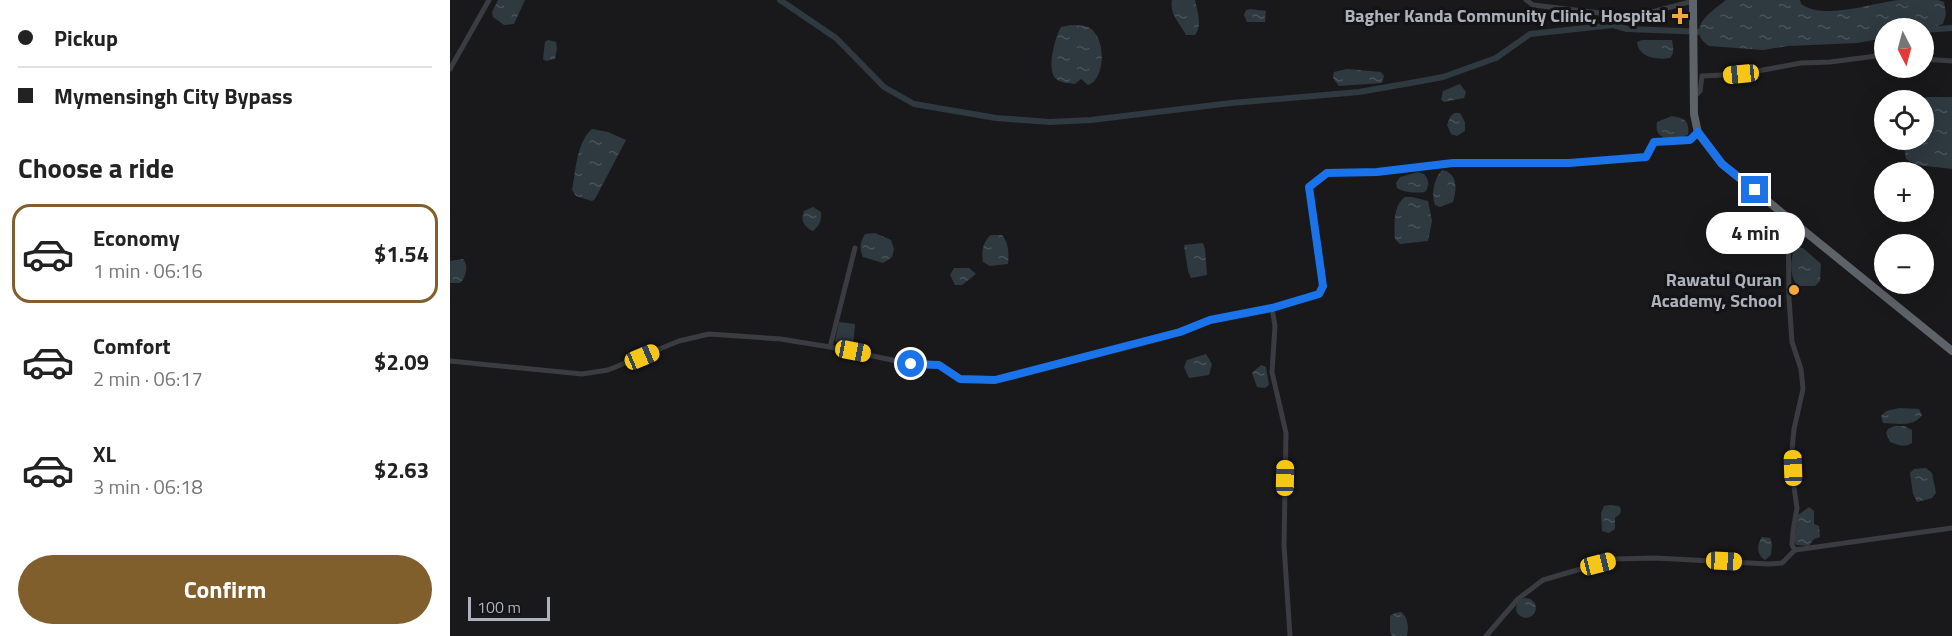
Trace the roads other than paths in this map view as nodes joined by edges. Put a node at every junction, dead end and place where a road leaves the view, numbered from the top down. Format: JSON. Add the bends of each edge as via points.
{"nodes":[{"id":1,"x":489,"y":0,"type":"edge"},
{"id":2,"x":1526,"y":0,"type":"edge"},
{"id":3,"x":1693,"y":1,"type":"edge"},
{"id":4,"x":1874,"y":56,"type":"edge"},
{"id":5,"x":1934,"y":60,"type":"edge"},
{"id":6,"x":1952,"y":61,"type":"edge"},
{"id":7,"x":450,"y":69,"type":"edge"},
{"id":8,"x":1693,"y":99,"type":"junction"},
{"id":9,"x":1698,"y":132,"type":"junction"},
{"id":10,"x":1788,"y":217,"type":"junction"},
{"id":11,"x":855,"y":248,"type":"dead end"},
{"id":12,"x":1272,"y":308,"type":"junction"},
{"id":13,"x":830,"y":346,"type":"junction"},
{"id":14,"x":1952,"y":351,"type":"edge"},
{"id":15,"x":450,"y":361,"type":"edge"},
{"id":16,"x":1952,"y":528,"type":"edge"},
{"id":17,"x":1795,"y":550,"type":"junction"},
{"id":18,"x":1290,"y":636,"type":"edge"},
{"id":19,"x":1486,"y":636,"type":"edge"}],
"edges":[{"from":1,"to":7,"type":"street"},
{"from":2,"to":3,"type":"street","via":[[1533,5],[1633,17]]},
{"from":3,"to":8,"type":"highway"},
{"from":4,"to":8,"type":"street","via":[[1702,76],[1700,91]]},
{"from":5,"to":6,"type":"street"},
{"from":8,"to":9,"type":"highway"},
{"from":9,"to":10,"type":"highway","via":[[1722,164]]},
{"from":9,"to":12,"type":"street","via":[[1690,140],[1654,142],[1646,157],[1616,161],[1453,163],[1327,173],[1309,187],[1321,292]]},
{"from":10,"to":14,"type":"highway"},
{"from":10,"to":17,"type":"street","via":[[1792,342],[1803,388],[1792,450],[1797,508],[1792,545]]},
{"from":11,"to":13,"type":"street"},
{"from":12,"to":13,"type":"street","via":[[1210,320],[1180,332],[995,380],[960,379],[939,365],[911,364]]},
{"from":12,"to":18,"type":"street","via":[[1272,372],[1286,433],[1284,545]]},
{"from":13,"to":15,"type":"street","via":[[709,334],[679,341],[608,370],[582,374]]},
{"from":16,"to":17,"type":"street"},
{"from":17,"to":19,"type":"street","via":[[1782,562],[1769,564],[1655,558],[1615,559],[1581,568],[1543,580],[1518,599]]}]}
